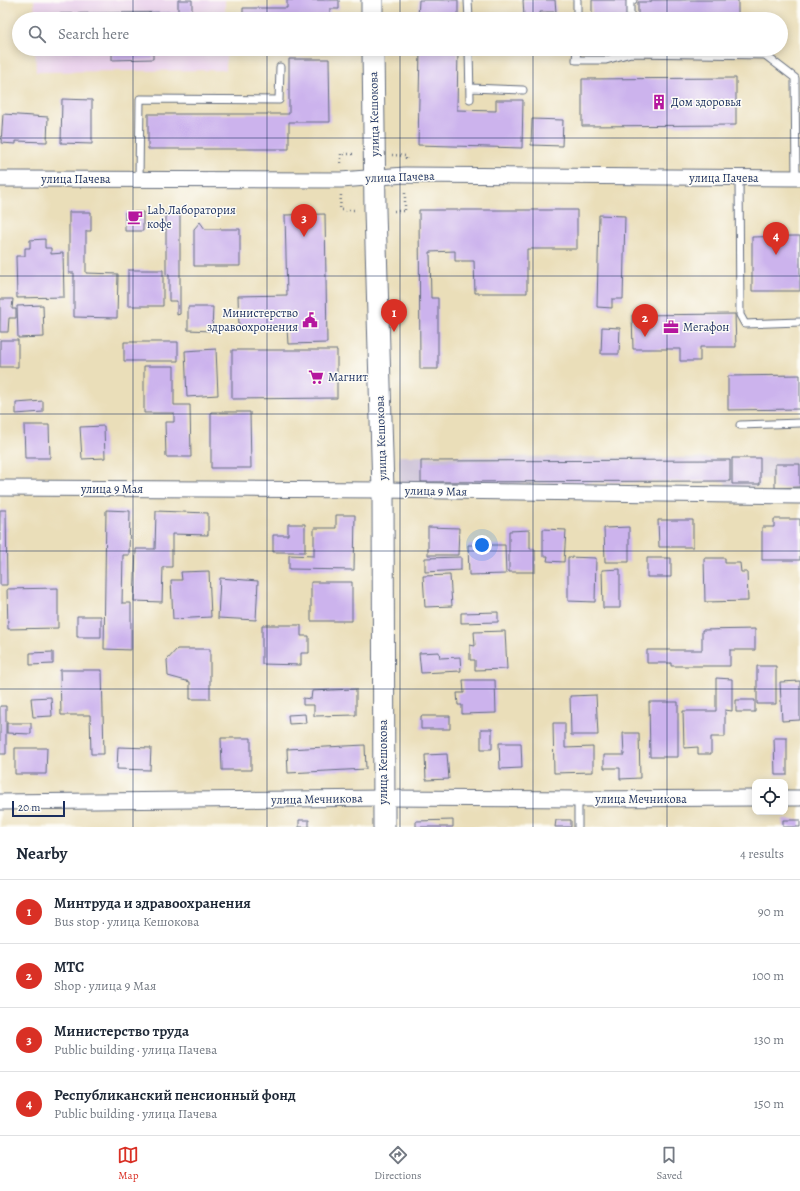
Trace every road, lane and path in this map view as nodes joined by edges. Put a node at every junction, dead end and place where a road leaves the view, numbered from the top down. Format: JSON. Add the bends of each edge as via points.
{"nodes":[{"id":1,"x":372,"y":0,"type":"edge"},
{"id":2,"x":468,"y":0,"type":"edge"},
{"id":3,"x":577,"y":0,"type":"edge"},
{"id":4,"x":633,"y":0,"type":"edge"},
{"id":5,"x":372,"y":12,"type":"edge"},
{"id":6,"x":469,"y":12,"type":"edge"},
{"id":7,"x":577,"y":12,"type":"edge"},
{"id":8,"x":630,"y":12,"type":"edge"},
{"id":9,"x":373,"y":56,"type":"edge"},
{"id":10,"x":469,"y":56,"type":"edge"},
{"id":11,"x":576,"y":56,"type":"edge"},
{"id":12,"x":617,"y":56,"type":"edge"},
{"id":13,"x":766,"y":56,"type":"edge"},
{"id":14,"x":280,"y":67,"type":"dead end"},
{"id":15,"x":470,"y":88,"type":"junction"},
{"id":16,"x":523,"y":90,"type":"dead end"},
{"id":17,"x":470,"y":99,"type":"dead end"},
{"id":18,"x":356,"y":154,"type":"dead end"},
{"id":19,"x":341,"y":167,"type":"dead end"},
{"id":20,"x":0,"y":178,"type":"edge"},
{"id":21,"x":375,"y":178,"type":"junction"},
{"id":22,"x":739,"y":178,"type":"junction"},
{"id":23,"x":798,"y":178,"type":"edge"},
{"id":24,"x":139,"y":179,"type":"junction"},
{"id":25,"x":405,"y":191,"type":"dead end"},
{"id":26,"x":341,"y":193,"type":"dead end"},
{"id":27,"x":359,"y":210,"type":"dead end"},
{"id":28,"x":388,"y":211,"type":"dead end"},
{"id":29,"x":800,"y":322,"type":"edge"},
{"id":30,"x":800,"y":423,"type":"edge"},
{"id":31,"x":740,"y":425,"type":"dead end"},
{"id":32,"x":0,"y":488,"type":"edge"},
{"id":33,"x":382,"y":490,"type":"junction"},
{"id":34,"x":800,"y":496,"type":"edge"},
{"id":35,"x":384,"y":798,"type":"junction"},
{"id":36,"x":752,"y":798,"type":"edge"},
{"id":37,"x":788,"y":798,"type":"edge"},
{"id":38,"x":800,"y":798,"type":"edge"},
{"id":39,"x":578,"y":799,"type":"junction"},
{"id":40,"x":0,"y":802,"type":"edge"},
{"id":41,"x":384,"y":827,"type":"edge"},
{"id":42,"x":578,"y":827,"type":"edge"}],
"edges":[{"from":1,"to":5,"type":"street"},
{"from":2,"to":6,"type":"lane"},
{"from":3,"to":7,"type":"lane"},
{"from":4,"to":8,"type":"lane","via":[[630,1]]},
{"from":9,"to":21,"type":"street","name":"улица Кешокова"},
{"from":10,"to":15,"type":"lane"},
{"from":11,"to":12,"type":"lane","via":[[576,60],[606,60]]},
{"from":13,"to":23,"type":"lane","via":[[795,78]]},
{"from":14,"to":24,"type":"lane","via":[[279,100],[140,99]]},
{"from":15,"to":16,"type":"lane"},
{"from":15,"to":17,"type":"lane"},
{"from":18,"to":19,"type":"path","via":[[341,154]]},
{"from":20,"to":24,"type":"street","name":"улица Пачева"},
{"from":21,"to":22,"type":"street","name":"улица Пачева"},
{"from":21,"to":24,"type":"street","name":"улица Пачева"},
{"from":21,"to":33,"type":"street","name":"улица Кешокова"},
{"from":22,"to":23,"type":"street","name":"улица Пачева"},
{"from":22,"to":29,"type":"lane","via":[[740,315],[745,324]]},
{"from":25,"to":28,"type":"path","via":[[405,211]]},
{"from":26,"to":27,"type":"path","via":[[340,210]]},
{"from":30,"to":31,"type":"lane"},
{"from":32,"to":33,"type":"street","name":"улица 9 Мая"},
{"from":33,"to":34,"type":"street","name":"улица 9 Мая"},
{"from":33,"to":35,"type":"street","name":"улица Кешокова"},
{"from":35,"to":39,"type":"street","name":"улица Мечникова"},
{"from":35,"to":40,"type":"street","name":"улица Мечникова"},
{"from":35,"to":41,"type":"street","name":"улица Кешокова"},
{"from":36,"to":39,"type":"street","name":"улица Мечникова"},
{"from":37,"to":38,"type":"street"},
{"from":39,"to":42,"type":"lane"}]}
